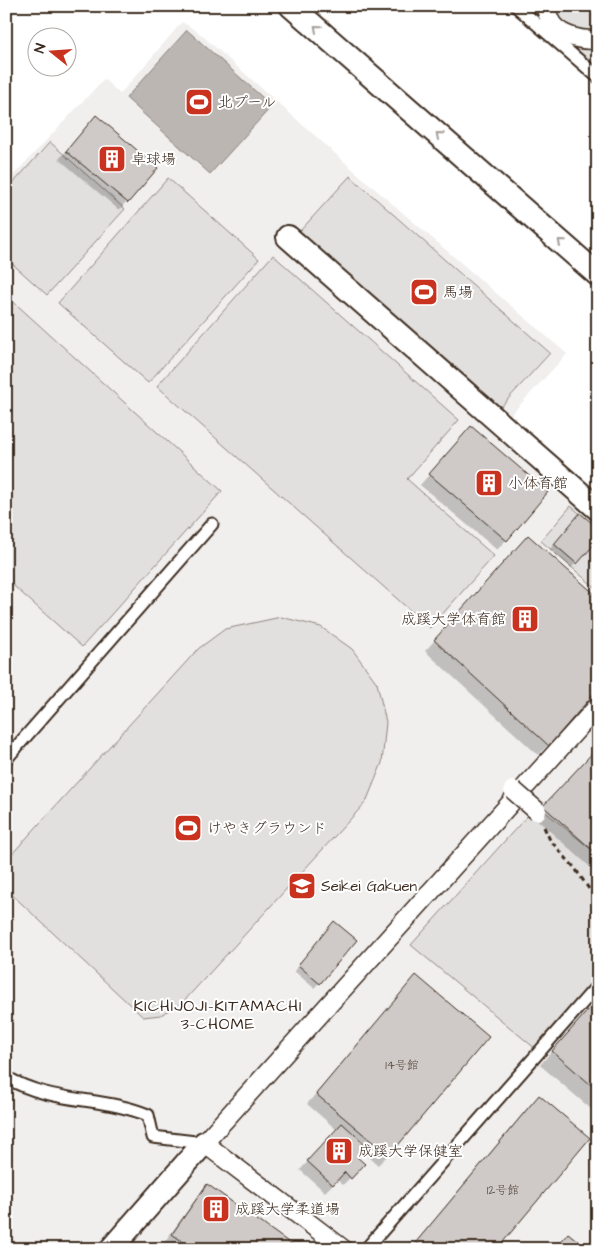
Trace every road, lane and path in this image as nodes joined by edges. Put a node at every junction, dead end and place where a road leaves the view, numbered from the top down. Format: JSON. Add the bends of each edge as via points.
{"nodes":[{"id":1,"x":292,"y":6,"type":"edge"},
{"id":2,"x":516,"y":6,"type":"edge"},
{"id":3,"x":545,"y":6,"type":"edge"},
{"id":4,"x":550,"y":29,"type":"junction"},
{"id":5,"x":598,"y":39,"type":"edge"},
{"id":6,"x":598,"y":77,"type":"edge"},
{"id":7,"x":288,"y":237,"type":"dead end"},
{"id":8,"x":598,"y":274,"type":"edge"},
{"id":9,"x":598,"y":510,"type":"edge"},
{"id":10,"x":212,"y":524,"type":"dead end"},
{"id":11,"x":598,"y":706,"type":"edge"},
{"id":12,"x":6,"y":759,"type":"edge"},
{"id":13,"x":513,"y":790,"type":"dead end"},
{"id":14,"x":537,"y":811,"type":"joint"},
{"id":15,"x":598,"y":902,"type":"edge"},
{"id":16,"x":598,"y":985,"type":"edge"},
{"id":17,"x":6,"y":1078,"type":"edge"},
{"id":18,"x":204,"y":1143,"type":"junction"},
{"id":19,"x":111,"y":1249,"type":"edge"},
{"id":20,"x":343,"y":1249,"type":"edge"},
{"id":21,"x":366,"y":1249,"type":"edge"}],
"edges":[{"from":8,"to":1,"type":"street","one_way":true},
{"from":2,"to":4,"type":"lane"},
{"from":3,"to":4,"type":"street"},
{"from":4,"to":5,"type":"street","via":[[590,40]]},
{"from":4,"to":6,"type":"lane"},
{"from":7,"to":9,"type":"street"},
{"from":10,"to":12,"type":"lane"},
{"from":11,"to":18,"type":"street"},
{"from":13,"to":14,"type":"street","bridge":true},
{"from":14,"to":15,"type":"path","via":[[550,840]]},
{"from":16,"to":21,"type":"lane"},
{"from":17,"to":18,"type":"lane","via":[[20,1086],[62,1098],[128,1106],[148,1114],[153,1137]]},
{"from":18,"to":19,"type":"street"},
{"from":18,"to":20,"type":"street"}]}
